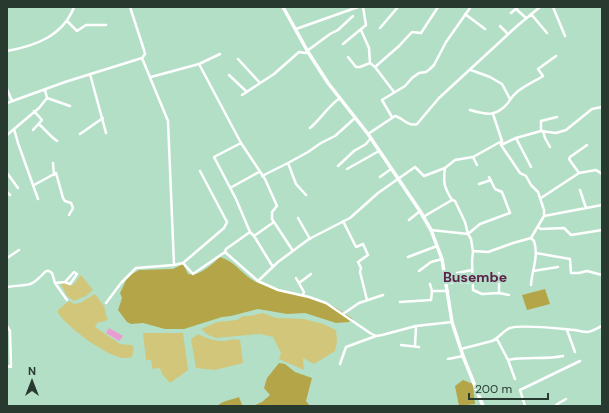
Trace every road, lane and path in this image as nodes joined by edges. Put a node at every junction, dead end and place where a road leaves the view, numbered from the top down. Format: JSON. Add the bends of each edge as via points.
{"nodes":[{"id":1,"x":74,"y":7,"type":"edge"},
{"id":2,"x":130,"y":7,"type":"edge"},
{"id":3,"x":284,"y":7,"type":"edge"},
{"id":4,"x":358,"y":7,"type":"edge"},
{"id":5,"x":363,"y":7,"type":"edge"},
{"id":6,"x":398,"y":7,"type":"edge"},
{"id":7,"x":438,"y":7,"type":"edge"},
{"id":8,"x":468,"y":7,"type":"edge"},
{"id":9,"x":540,"y":7,"type":"edge"},
{"id":10,"x":553,"y":7,"type":"edge"},
{"id":11,"x":517,"y":8,"type":"edge"},
{"id":12,"x":465,"y":14,"type":"junction"},
{"id":13,"x":511,"y":14,"type":"dead end"},
{"id":14,"x":531,"y":14,"type":"junction"},
{"id":15,"x":353,"y":16,"type":"dead end"},
{"id":16,"x":526,"y":18,"type":"junction"},
{"id":17,"x":67,"y":21,"type":"junction"},
{"id":18,"x":106,"y":25,"type":"dead end"},
{"id":19,"x":500,"y":26,"type":"dead end"},
{"id":20,"x":380,"y":28,"type":"dead end"},
{"id":21,"x":295,"y":29,"type":"junction"},
{"id":22,"x":485,"y":29,"type":"dead end"},
{"id":23,"x":361,"y":30,"type":"junction"},
{"id":24,"x":547,"y":33,"type":"dead end"},
{"id":25,"x":508,"y":34,"type":"junction"},
{"id":26,"x":565,"y":36,"type":"dead end"},
{"id":27,"x":343,"y":44,"type":"dead end"},
{"id":28,"x":7,"y":52,"type":"edge"},
{"id":29,"x":308,"y":52,"type":"junction"},
{"id":30,"x":220,"y":54,"type":"dead end"},
{"id":31,"x":556,"y":56,"type":"dead end"},
{"id":32,"x":348,"y":57,"type":"dead end"},
{"id":33,"x":142,"y":58,"type":"junction"},
{"id":34,"x":238,"y":59,"type":"dead end"},
{"id":35,"x":370,"y":63,"type":"junction"},
{"id":36,"x":199,"y":64,"type":"junction"},
{"id":37,"x":375,"y":67,"type":"junction"},
{"id":38,"x":471,"y":70,"type":"junction"},
{"id":39,"x":90,"y":74,"type":"junction"},
{"id":40,"x":229,"y":75,"type":"dead end"},
{"id":41,"x":151,"y":77,"type":"junction"},
{"id":42,"x":260,"y":83,"type":"junction"},
{"id":43,"x":7,"y":89,"type":"edge"},
{"id":44,"x":46,"y":90,"type":"junction"},
{"id":45,"x":247,"y":92,"type":"junction"},
{"id":46,"x":394,"y":92,"type":"junction"},
{"id":47,"x":242,"y":95,"type":"dead end"},
{"id":48,"x":47,"y":98,"type":"junction"},
{"id":49,"x":340,"y":98,"type":"junction"},
{"id":50,"x":510,"y":99,"type":"junction"},
{"id":51,"x":12,"y":101,"type":"junction"},
{"id":52,"x":7,"y":103,"type":"edge"},
{"id":53,"x":70,"y":106,"type":"dead end"},
{"id":54,"x":602,"y":107,"type":"edge"},
{"id":55,"x":470,"y":110,"type":"dead end"},
{"id":56,"x":34,"y":111,"type":"junction"},
{"id":57,"x":493,"y":114,"type":"junction"},
{"id":58,"x":392,"y":117,"type":"junction"},
{"id":59,"x":557,"y":117,"type":"dead end"},
{"id":60,"x":103,"y":118,"type":"junction"},
{"id":61,"x":355,"y":118,"type":"junction"},
{"id":62,"x":39,"y":124,"type":"junction"},
{"id":63,"x":310,"y":128,"type":"dead end"},
{"id":64,"x":14,"y":129,"type":"junction"},
{"id":65,"x":33,"y":130,"type":"dead end"},
{"id":66,"x":542,"y":131,"type":"junction"},
{"id":67,"x":106,"y":133,"type":"dead end"},
{"id":68,"x":80,"y":134,"type":"dead end"},
{"id":69,"x":368,"y":134,"type":"junction"},
{"id":70,"x":7,"y":135,"type":"edge"},
{"id":71,"x":371,"y":138,"type":"junction"},
{"id":72,"x":516,"y":138,"type":"junction"},
{"id":73,"x":57,"y":140,"type":"dead end"},
{"id":74,"x":502,"y":141,"type":"junction"},
{"id":75,"x":241,"y":143,"type":"junction"},
{"id":76,"x":502,"y":145,"type":"junction"},
{"id":77,"x":587,"y":145,"type":"dead end"},
{"id":78,"x":550,"y":147,"type":"dead end"},
{"id":79,"x":379,"y":151,"type":"junction"},
{"id":80,"x":473,"y":157,"type":"junction"},
{"id":81,"x":54,"y":163,"type":"dead end"},
{"id":82,"x":288,"y":163,"type":"junction"},
{"id":83,"x":477,"y":165,"type":"dead end"},
{"id":84,"x":338,"y":166,"type":"dead end"},
{"id":85,"x":531,"y":167,"type":"dead end"},
{"id":86,"x":445,"y":168,"type":"junction"},
{"id":87,"x":347,"y":169,"type":"dead end"},
{"id":88,"x":392,"y":169,"type":"junction"},
{"id":89,"x":200,"y":171,"type":"dead end"},
{"id":90,"x":7,"y":172,"type":"edge"},
{"id":91,"x":259,"y":172,"type":"junction"},
{"id":92,"x":579,"y":173,"type":"junction"},
{"id":93,"x":54,"y":174,"type":"junction"},
{"id":94,"x":602,"y":174,"type":"edge"},
{"id":95,"x":262,"y":176,"type":"junction"},
{"id":96,"x":380,"y":177,"type":"dead end"},
{"id":97,"x":489,"y":177,"type":"dead end"},
{"id":98,"x":398,"y":179,"type":"junction"},
{"id":99,"x":491,"y":180,"type":"junction"},
{"id":100,"x":479,"y":184,"type":"dead end"},
{"id":101,"x":34,"y":185,"type":"junction"},
{"id":102,"x":18,"y":188,"type":"dead end"},
{"id":103,"x":230,"y":188,"type":"junction"},
{"id":104,"x":580,"y":190,"type":"dead end"},
{"id":105,"x":7,"y":192,"type":"edge"},
{"id":106,"x":10,"y":195,"type":"dead end"},
{"id":107,"x":306,"y":195,"type":"dead end"},
{"id":108,"x":541,"y":198,"type":"junction"},
{"id":109,"x":38,"y":199,"type":"dead end"},
{"id":110,"x":452,"y":200,"type":"junction"},
{"id":111,"x":602,"y":205,"type":"edge"},
{"id":112,"x":586,"y":208,"type":"junction"},
{"id":113,"x":420,"y":211,"type":"junction"},
{"id":114,"x":69,"y":215,"type":"dead end"},
{"id":115,"x":544,"y":216,"type":"junction"},
{"id":116,"x":423,"y":217,"type":"junction"},
{"id":117,"x":298,"y":218,"type":"dead end"},
{"id":118,"x":409,"y":220,"type":"dead end"},
{"id":119,"x":343,"y":221,"type":"junction"},
{"id":120,"x":274,"y":222,"type":"junction"},
{"id":121,"x":538,"y":227,"type":"junction"},
{"id":122,"x":431,"y":230,"type":"junction"},
{"id":123,"x":602,"y":230,"type":"edge"},
{"id":124,"x":250,"y":232,"type":"junction"},
{"id":125,"x":468,"y":234,"type":"junction"},
{"id":126,"x":254,"y":236,"type":"junction"},
{"id":127,"x":531,"y":238,"type":"junction"},
{"id":128,"x":310,"y":239,"type":"junction"},
{"id":129,"x":437,"y":246,"type":"junction"},
{"id":130,"x":19,"y":250,"type":"dead end"},
{"id":131,"x":293,"y":251,"type":"junction"},
{"id":132,"x":473,"y":251,"type":"junction"},
{"id":133,"x":225,"y":252,"type":"junction"},
{"id":134,"x":536,"y":253,"type":"junction"},
{"id":135,"x":408,"y":257,"type":"dead end"},
{"id":136,"x":7,"y":258,"type":"edge"},
{"id":137,"x":442,"y":259,"type":"junction"},
{"id":138,"x":183,"y":263,"type":"junction"},
{"id":139,"x":174,"y":265,"type":"junction"},
{"id":140,"x":273,"y":267,"type":"junction"},
{"id":141,"x":558,"y":267,"type":"dead end"},
{"id":142,"x":472,"y":270,"type":"junction"},
{"id":143,"x":419,"y":271,"type":"dead end"},
{"id":144,"x":533,"y":271,"type":"junction"},
{"id":145,"x":457,"y":273,"type":"dead end"},
{"id":146,"x":498,"y":273,"type":"dead end"},
{"id":147,"x":311,"y":274,"type":"dead end"},
{"id":148,"x":602,"y":275,"type":"edge"},
{"id":149,"x":296,"y":278,"type":"dead end"},
{"id":150,"x":258,"y":281,"type":"junction"},
{"id":151,"x":65,"y":282,"type":"junction"},
{"id":152,"x":472,"y":282,"type":"junction"},
{"id":153,"x":55,"y":283,"type":"junction"},
{"id":154,"x":446,"y":283,"type":"junction"},
{"id":155,"x":299,"y":284,"type":"junction"},
{"id":156,"x":430,"y":284,"type":"dead end"},
{"id":157,"x":531,"y":285,"type":"dead end"},
{"id":158,"x":7,"y":287,"type":"edge"},
{"id":159,"x":432,"y":291,"type":"junction"},
{"id":160,"x":448,"y":291,"type":"junction"},
{"id":161,"x":499,"y":293,"type":"junction"},
{"id":162,"x":303,"y":295,"type":"junction"},
{"id":163,"x":383,"y":295,"type":"dead end"},
{"id":164,"x":509,"y":295,"type":"dead end"},
{"id":165,"x":66,"y":300,"type":"dead end"},
{"id":166,"x":367,"y":300,"type":"junction"},
{"id":167,"x":400,"y":302,"type":"dead end"},
{"id":168,"x":106,"y":303,"type":"dead end"},
{"id":169,"x":343,"y":314,"type":"junction"},
{"id":170,"x":452,"y":322,"type":"junction"},
{"id":171,"x":7,"y":326,"type":"edge"},
{"id":172,"x":416,"y":326,"type":"junction"},
{"id":173,"x":602,"y":326,"type":"edge"},
{"id":174,"x":567,"y":330,"type":"junction"},
{"id":175,"x":376,"y":336,"type":"junction"},
{"id":176,"x":497,"y":339,"type":"junction"},
{"id":177,"x":401,"y":345,"type":"dead end"},
{"id":178,"x":415,"y":346,"type":"junction"},
{"id":179,"x":419,"y":347,"type":"dead end"},
{"id":180,"x":461,"y":349,"type":"junction"},
{"id":181,"x":575,"y":352,"type":"dead end"},
{"id":182,"x":463,"y":356,"type":"junction"},
{"id":183,"x":563,"y":356,"type":"dead end"},
{"id":184,"x":448,"y":359,"type":"dead end"},
{"id":185,"x":508,"y":360,"type":"junction"},
{"id":186,"x":580,"y":362,"type":"dead end"},
{"id":187,"x":340,"y":364,"type":"dead end"},
{"id":188,"x":7,"y":366,"type":"edge"},
{"id":189,"x":515,"y":379,"type":"dead end"},
{"id":190,"x":566,"y":399,"type":"dead end"},
{"id":191,"x":483,"y":406,"type":"edge"},
{"id":192,"x":525,"y":406,"type":"edge"},
{"id":193,"x":555,"y":406,"type":"edge"}],
"edges":[{"from":1,"to":17,"type":"street"},
{"from":2,"to":33,"type":"street","via":[[145,54]]},
{"from":3,"to":21,"type":"street"},
{"from":4,"to":21,"type":"street"},
{"from":5,"to":23,"type":"street","via":[[366,25]]},
{"from":6,"to":20,"type":"street"},
{"from":7,"to":37,"type":"street","via":[[421,33],[412,32]]},
{"from":8,"to":12,"type":"street","via":[[470,8]]},
{"from":9,"to":14,"type":"street"},
{"from":10,"to":26,"type":"street"},
{"from":11,"to":13,"type":"street"},
{"from":11,"to":16,"type":"street"},
{"from":12,"to":22,"type":"street"},
{"from":12,"to":46,"type":"street","via":[[434,65]]},
{"from":14,"to":16,"type":"street"},
{"from":14,"to":24,"type":"street"},
{"from":15,"to":29,"type":"street"},
{"from":16,"to":25,"type":"street"},
{"from":17,"to":18,"type":"street","via":[[77,31],[86,25]]},
{"from":17,"to":28,"type":"street","via":[[51,36]]},
{"from":19,"to":25,"type":"street"},
{"from":21,"to":29,"type":"street"},
{"from":23,"to":27,"type":"street"},
{"from":23,"to":35,"type":"street","via":[[369,48]]},
{"from":25,"to":38,"type":"street"},
{"from":29,"to":42,"type":"street","via":[[299,52]]},
{"from":29,"to":49,"type":"street"},
{"from":30,"to":36,"type":"street"},
{"from":31,"to":50,"type":"street","via":[[538,69],[543,76],[516,92]]},
{"from":32,"to":35,"type":"street","via":[[356,66]]},
{"from":33,"to":39,"type":"street"},
{"from":33,"to":41,"type":"street"},
{"from":34,"to":42,"type":"street"},
{"from":35,"to":37,"type":"street"},
{"from":36,"to":41,"type":"street"},
{"from":36,"to":75,"type":"street"},
{"from":37,"to":46,"type":"street"},
{"from":38,"to":50,"type":"street","via":[[502,84]]},
{"from":38,"to":58,"type":"street","via":[[439,98],[417,124]]},
{"from":39,"to":44,"type":"street"},
{"from":39,"to":60,"type":"street"},
{"from":40,"to":45,"type":"street"},
{"from":41,"to":139,"type":"street","via":[[169,129]]},
{"from":42,"to":45,"type":"street"},
{"from":43,"to":51,"type":"street"},
{"from":44,"to":48,"type":"street"},
{"from":44,"to":51,"type":"street"},
{"from":45,"to":47,"type":"street"},
{"from":46,"to":58,"type":"street","via":[[382,100]]},
{"from":48,"to":53,"type":"street"},
{"from":48,"to":56,"type":"street"},
{"from":49,"to":61,"type":"street"},
{"from":49,"to":63,"type":"street"},
{"from":50,"to":57,"type":"street"},
{"from":51,"to":52,"type":"street"},
{"from":54,"to":66,"type":"street","via":[[592,109],[566,130]]},
{"from":55,"to":57,"type":"street"},
{"from":56,"to":62,"type":"street","via":[[42,120]]},
{"from":56,"to":64,"type":"street"},
{"from":57,"to":74,"type":"street"},
{"from":58,"to":69,"type":"street"},
{"from":59,"to":66,"type":"street","via":[[541,120]]},
{"from":60,"to":67,"type":"street"},
{"from":60,"to":68,"type":"street"},
{"from":61,"to":69,"type":"street"},
{"from":61,"to":82,"type":"street","via":[[335,136]]},
{"from":62,"to":65,"type":"street"},
{"from":62,"to":73,"type":"street"},
{"from":64,"to":70,"type":"street"},
{"from":64,"to":101,"type":"street"},
{"from":66,"to":72,"type":"street"},
{"from":66,"to":78,"type":"street"},
{"from":69,"to":71,"type":"street"},
{"from":71,"to":79,"type":"street"},
{"from":71,"to":84,"type":"street"},
{"from":72,"to":76,"type":"street"},
{"from":72,"to":85,"type":"street"},
{"from":74,"to":76,"type":"street"},
{"from":74,"to":80,"type":"street"},
{"from":75,"to":91,"type":"street"},
{"from":75,"to":103,"type":"street","via":[[214,157]]},
{"from":76,"to":108,"type":"street","via":[[520,174],[526,176]]},
{"from":77,"to":92,"type":"street","via":[[569,159]]},
{"from":79,"to":87,"type":"street"},
{"from":79,"to":88,"type":"street"},
{"from":80,"to":83,"type":"street"},
{"from":80,"to":86,"type":"street","via":[[455,160]]},
{"from":81,"to":93,"type":"street"},
{"from":82,"to":95,"type":"street"},
{"from":82,"to":107,"type":"street","via":[[296,184]]},
{"from":86,"to":98,"type":"street","via":[[424,176],[415,167]]},
{"from":86,"to":110,"type":"street","via":[[444,184]]},
{"from":88,"to":96,"type":"street"},
{"from":88,"to":98,"type":"street"},
{"from":89,"to":138,"type":"street","via":[[227,222],[224,228]]},
{"from":90,"to":102,"type":"street"},
{"from":91,"to":95,"type":"street"},
{"from":91,"to":103,"type":"street"},
{"from":92,"to":94,"type":"street","via":[[596,170]]},
{"from":92,"to":108,"type":"street"},
{"from":93,"to":101,"type":"street"},
{"from":93,"to":114,"type":"street","via":[[63,198],[72,205]]},
{"from":95,"to":120,"type":"street","via":[[276,206],[272,212]]},
{"from":97,"to":99,"type":"street"},
{"from":98,"to":113,"type":"street"},
{"from":98,"to":119,"type":"street"},
{"from":99,"to":100,"type":"street"},
{"from":99,"to":125,"type":"street","via":[[495,189],[502,192],[510,213],[480,224]]},
{"from":101,"to":109,"type":"street"},
{"from":103,"to":124,"type":"street"},
{"from":104,"to":112,"type":"street"},
{"from":105,"to":106,"type":"street"},
{"from":108,"to":115,"type":"street"},
{"from":110,"to":116,"type":"street"},
{"from":110,"to":125,"type":"street","via":[[456,201]]},
{"from":111,"to":112,"type":"street"},
{"from":112,"to":115,"type":"street"},
{"from":113,"to":116,"type":"street"},
{"from":113,"to":118,"type":"street"},
{"from":115,"to":121,"type":"street"},
{"from":116,"to":122,"type":"street"},
{"from":117,"to":128,"type":"street"},
{"from":119,"to":128,"type":"street"},
{"from":119,"to":166,"type":"street","via":[[356,247],[363,244],[368,255],[358,262]]},
{"from":120,"to":126,"type":"street"},
{"from":120,"to":131,"type":"street"},
{"from":121,"to":123,"type":"street","via":[[564,228],[571,235]]},
{"from":121,"to":127,"type":"street"},
{"from":122,"to":125,"type":"street"},
{"from":122,"to":129,"type":"street"},
{"from":124,"to":126,"type":"street"},
{"from":124,"to":133,"type":"street"},
{"from":125,"to":132,"type":"street"},
{"from":126,"to":140,"type":"street"},
{"from":127,"to":132,"type":"street","via":[[488,252]]},
{"from":127,"to":134,"type":"street"},
{"from":128,"to":131,"type":"street"},
{"from":129,"to":135,"type":"street"},
{"from":129,"to":137,"type":"street"},
{"from":130,"to":136,"type":"street"},
{"from":131,"to":140,"type":"street"},
{"from":132,"to":142,"type":"street"},
{"from":133,"to":138,"type":"street","via":[[193,274]]},
{"from":133,"to":150,"type":"street"},
{"from":134,"to":144,"type":"street"},
{"from":134,"to":148,"type":"street","via":[[570,259],[570,272],[587,271]]},
{"from":137,"to":143,"type":"street","via":[[431,262]]},
{"from":137,"to":154,"type":"street"},
{"from":138,"to":139,"type":"street"},
{"from":139,"to":168,"type":"street","via":[[136,268]]},
{"from":140,"to":150,"type":"street"},
{"from":141,"to":144,"type":"street"},
{"from":142,"to":145,"type":"street"},
{"from":142,"to":152,"type":"street"},
{"from":144,"to":157,"type":"street"},
{"from":146,"to":161,"type":"street"},
{"from":147,"to":155,"type":"street"},
{"from":149,"to":155,"type":"street"},
{"from":150,"to":162,"type":"street","via":[[278,290]]},
{"from":151,"to":151,"type":"street","via":[[74,272],[77,274],[70,284]]},
{"from":151,"to":153,"type":"street"},
{"from":152,"to":154,"type":"street"},
{"from":152,"to":161,"type":"street","via":[[473,290],[482,294]]},
{"from":153,"to":158,"type":"street","via":[[52,273],[46,271],[32,284]]},
{"from":153,"to":165,"type":"street"},
{"from":154,"to":160,"type":"street"},
{"from":155,"to":162,"type":"street"},
{"from":156,"to":159,"type":"street"},
{"from":159,"to":160,"type":"street"},
{"from":159,"to":167,"type":"street","via":[[431,300]]},
{"from":160,"to":170,"type":"street"},
{"from":161,"to":164,"type":"street"},
{"from":162,"to":169,"type":"street","via":[[326,303]]},
{"from":163,"to":166,"type":"street"},
{"from":166,"to":169,"type":"street"},
{"from":169,"to":175,"type":"street"},
{"from":170,"to":172,"type":"street"},
{"from":170,"to":180,"type":"street"},
{"from":171,"to":188,"type":"street","via":[[10,331],[11,367]]},
{"from":172,"to":175,"type":"street"},
{"from":172,"to":178,"type":"street"},
{"from":173,"to":174,"type":"street","via":[[586,332]]},
{"from":174,"to":176,"type":"street","via":[[518,327],[505,330]]},
{"from":174,"to":181,"type":"street"},
{"from":175,"to":187,"type":"street","via":[[346,347]]},
{"from":176,"to":180,"type":"street"},
{"from":176,"to":185,"type":"street"},
{"from":177,"to":178,"type":"street"},
{"from":178,"to":179,"type":"street"},
{"from":180,"to":182,"type":"street"},
{"from":182,"to":184,"type":"street"},
{"from":182,"to":191,"type":"street"},
{"from":183,"to":185,"type":"street"},
{"from":185,"to":189,"type":"street"},
{"from":186,"to":192,"type":"street","via":[[520,390]]},
{"from":190,"to":193,"type":"street"}]}
